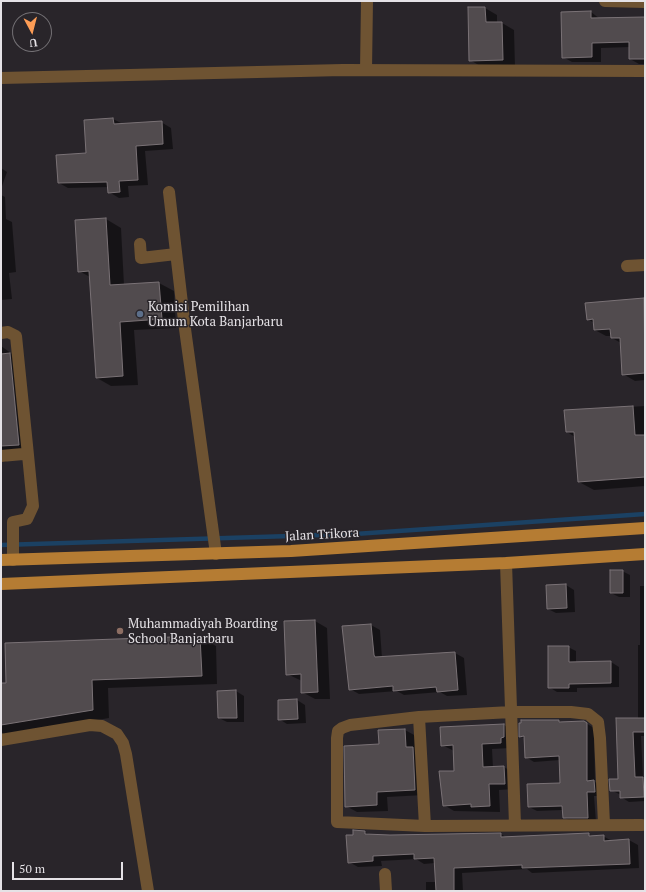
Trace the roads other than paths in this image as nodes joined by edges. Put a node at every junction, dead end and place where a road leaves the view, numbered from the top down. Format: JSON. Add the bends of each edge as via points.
{"nodes":[{"id":1,"x":367,"y":1,"type":"edge"},
{"id":2,"x":605,"y":1,"type":"edge"},
{"id":3,"x":645,"y":2,"type":"edge"},
{"id":4,"x":366,"y":70,"type":"junction"},
{"id":5,"x":645,"y":71,"type":"edge"},
{"id":6,"x":1,"y":78,"type":"edge"},
{"id":7,"x":169,"y":192,"type":"dead end"},
{"id":8,"x":140,"y":244,"type":"dead end"},
{"id":9,"x":176,"y":254,"type":"junction"},
{"id":10,"x":645,"y":265,"type":"edge"},
{"id":11,"x":627,"y":266,"type":"dead end"},
{"id":12,"x":1,"y":333,"type":"edge"},
{"id":13,"x":28,"y":455,"type":"junction"},
{"id":14,"x":1,"y":456,"type":"edge"},
{"id":15,"x":7,"y":523,"type":"edge"},
{"id":16,"x":645,"y":528,"type":"edge"},
{"id":17,"x":216,"y":552,"type":"junction"},
{"id":18,"x":645,"y":554,"type":"edge"},
{"id":19,"x":1,"y":560,"type":"edge"},
{"id":20,"x":14,"y":560,"type":"junction"},
{"id":21,"x":506,"y":563,"type":"junction"},
{"id":22,"x":1,"y":584,"type":"edge"},
{"id":23,"x":511,"y":712,"type":"junction"},
{"id":24,"x":419,"y":717,"type":"junction"},
{"id":25,"x":1,"y":740,"type":"edge"},
{"id":26,"x":604,"y":824,"type":"junction"},
{"id":27,"x":425,"y":826,"type":"junction"},
{"id":28,"x":515,"y":826,"type":"junction"},
{"id":29,"x":642,"y":826,"type":"dead end"},
{"id":30,"x":385,"y":874,"type":"dead end"},
{"id":31,"x":148,"y":891,"type":"edge"},
{"id":32,"x":386,"y":891,"type":"edge"}],
"edges":[{"from":1,"to":4,"type":"street"},
{"from":2,"to":3,"type":"street"},
{"from":4,"to":5,"type":"street"},
{"from":4,"to":6,"type":"street"},
{"from":7,"to":9,"type":"street"},
{"from":8,"to":9,"type":"street","via":[[141,258]]},
{"from":9,"to":17,"type":"street"},
{"from":10,"to":11,"type":"street"},
{"from":12,"to":13,"type":"street","via":[[8,332],[16,336]]},
{"from":13,"to":14,"type":"street"},
{"from":13,"to":15,"type":"street","via":[[33,506],[27,519]]},
{"from":15,"to":20,"type":"street"},
{"from":16,"to":17,"type":"main road","name":"Jalan Trikora","via":[[299,550]]},
{"from":17,"to":20,"type":"main road","name":"Jalan Trikora"},
{"from":18,"to":21,"type":"main road"},
{"from":19,"to":20,"type":"main road","name":"Jalan Trikora"},
{"from":21,"to":22,"type":"main road"},
{"from":21,"to":23,"type":"street"},
{"from":23,"to":24,"type":"street"},
{"from":23,"to":26,"type":"street","via":[[571,712],[588,714],[598,722]]},
{"from":23,"to":28,"type":"street"},
{"from":24,"to":27,"type":"street"},
{"from":24,"to":27,"type":"street","via":[[350,725],[338,731],[337,822]]},
{"from":25,"to":31,"type":"street","via":[[90,725],[102,726],[117,734],[126,754]]},
{"from":26,"to":28,"type":"street"},
{"from":26,"to":29,"type":"street"},
{"from":27,"to":28,"type":"street"},
{"from":30,"to":32,"type":"street"}]}
